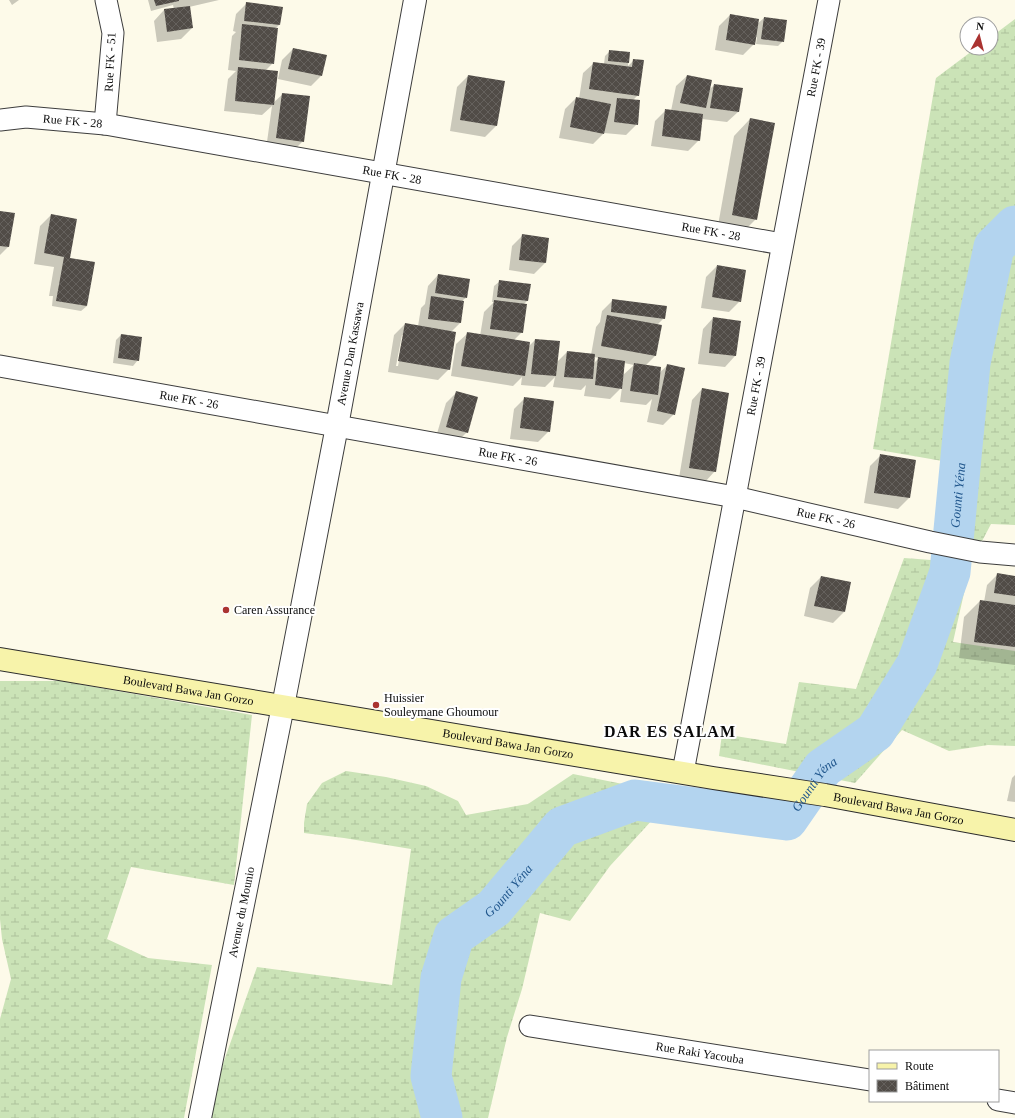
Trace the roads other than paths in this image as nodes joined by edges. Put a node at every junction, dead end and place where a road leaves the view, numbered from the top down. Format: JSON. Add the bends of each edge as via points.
{"nodes":[{"id":1,"x":106,"y":0,"type":"edge"},
{"id":2,"x":415,"y":0,"type":"edge"},
{"id":3,"x":828,"y":0,"type":"edge"},
{"id":4,"x":0,"y":120,"type":"edge"},
{"id":5,"x":105,"y":124,"type":"junction"},
{"id":6,"x":383,"y":174,"type":"junction"},
{"id":7,"x":782,"y":244,"type":"junction"},
{"id":8,"x":0,"y":366,"type":"edge"},
{"id":9,"x":337,"y":426,"type":"junction"},
{"id":10,"x":735,"y":497,"type":"junction"},
{"id":11,"x":1015,"y":555,"type":"edge"},
{"id":12,"x":0,"y":659,"type":"edge"},
{"id":13,"x":283,"y":706,"type":"junction"},
{"id":14,"x":683,"y":772,"type":"junction"},
{"id":15,"x":1015,"y":830,"type":"edge"},
{"id":16,"x":530,"y":1026,"type":"dead end"},
{"id":17,"x":869,"y":1080,"type":"edge"},
{"id":18,"x":999,"y":1100,"type":"edge"},
{"id":19,"x":1015,"y":1103,"type":"edge"},
{"id":20,"x":200,"y":1118,"type":"edge"}],
"edges":[{"from":1,"to":5,"type":"street","name":"Rue FK - 51","via":[[113,32]]},
{"from":2,"to":6,"type":"street","name":"Avenue Dan Kassawa"},
{"from":3,"to":7,"type":"street","name":"Rue FK - 39"},
{"from":4,"to":5,"type":"street","name":"Rue FK - 28","via":[[26,117]]},
{"from":5,"to":6,"type":"street","name":"Rue FK - 28"},
{"from":6,"to":7,"type":"street","name":"Rue FK - 28"},
{"from":6,"to":9,"type":"street","name":"Avenue Dan Kassawa"},
{"from":7,"to":10,"type":"street","name":"Rue FK - 39"},
{"from":8,"to":9,"type":"street","name":"Rue FK - 26"},
{"from":9,"to":10,"type":"street","name":"Rue FK - 26"},
{"from":9,"to":13,"type":"street","name":"Avenue Dan Kassawa"},
{"from":10,"to":11,"type":"street","name":"Rue FK - 26","via":[[930,542],[980,552]]},
{"from":10,"to":14,"type":"street","name":"Rue FK - 39"},
{"from":12,"to":13,"type":"main road","name":"Boulevard Bawa Jan Gorzo"},
{"from":13,"to":14,"type":"main road","name":"Boulevard Bawa Jan Gorzo"},
{"from":13,"to":20,"type":"street","name":"Avenue du Mounio"},
{"from":14,"to":15,"type":"main road","name":"Boulevard Bawa Jan Gorzo"},
{"from":16,"to":17,"type":"street","name":"Rue Raki Yacouba"},
{"from":18,"to":19,"type":"street"}]}
